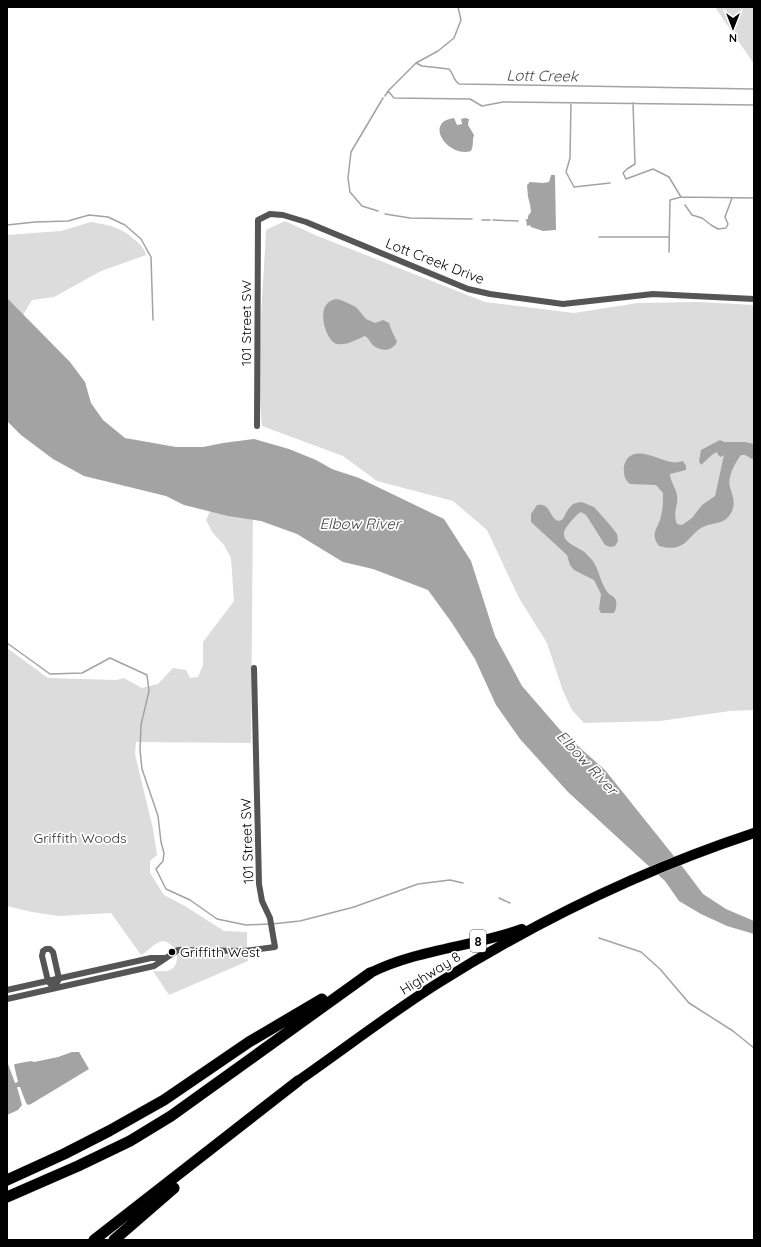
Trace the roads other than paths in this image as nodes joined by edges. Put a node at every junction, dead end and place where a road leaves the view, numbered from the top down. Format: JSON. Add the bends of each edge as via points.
{"nodes":[{"id":1,"x":258,"y":220,"type":"joint"},
{"id":2,"x":754,"y":299,"type":"edge"},
{"id":3,"x":257,"y":426,"type":"dead end"},
{"id":4,"x":254,"y":668,"type":"dead end"},
{"id":5,"x":754,"y":833,"type":"edge"},
{"id":6,"x":585,"y":902,"type":"junction"},
{"id":7,"x":165,"y":958,"type":"junction"},
{"id":8,"x":370,"y":973,"type":"junction"},
{"id":9,"x":59,"y":979,"type":"junction"},
{"id":10,"x":48,"y":981,"type":"junction"},
{"id":11,"x":54,"y":988,"type":"junction"},
{"id":12,"x":7,"y":990,"type":"edge"},
{"id":13,"x":7,"y":999,"type":"edge"},
{"id":14,"x":298,"y":1081,"type":"junction"},
{"id":15,"x":7,"y":1180,"type":"edge"},
{"id":16,"x":7,"y":1197,"type":"edge"},
{"id":17,"x":94,"y":1240,"type":"edge"},
{"id":18,"x":114,"y":1240,"type":"edge"}],
"edges":[{"from":1,"to":2,"type":"street","name":"Lott Creek Drive","via":[[270,214],[306,222],[468,289],[490,294],[563,304],[653,294]]},
{"from":1,"to":3,"type":"street","name":"101 Street SW"},
{"from":4,"to":7,"type":"street","name":"101 Street SW","via":[[259,884],[275,947],[244,951],[178,950]]},
{"from":5,"to":6,"type":"main road","name":"Highway 8","number":"8","via":[[704,850]]},
{"from":6,"to":8,"type":"main road","name":"Highway 8","number":"8","via":[[516,931],[409,957]]},
{"from":6,"to":14,"type":"main road","name":"Highway 8","number":"8","via":[[527,931],[435,985]]},
{"from":7,"to":9,"type":"street","via":[[151,958]]},
{"from":7,"to":11,"type":"street","via":[[154,966]]},
{"from":8,"to":15,"type":"highway","via":[[249,1042],[157,1104],[64,1154]]},
{"from":8,"to":16,"type":"highway","via":[[171,1116],[130,1141]]},
{"from":9,"to":10,"type":"street"},
{"from":9,"to":10,"type":"street","via":[[53,952],[46,949],[42,955]]},
{"from":9,"to":11,"type":"street"},
{"from":10,"to":11,"type":"street"},
{"from":10,"to":12,"type":"street"},
{"from":11,"to":13,"type":"street"},
{"from":14,"to":17,"type":"highway"},
{"from":14,"to":18,"type":"highway","via":[[286,1095]]}]}
